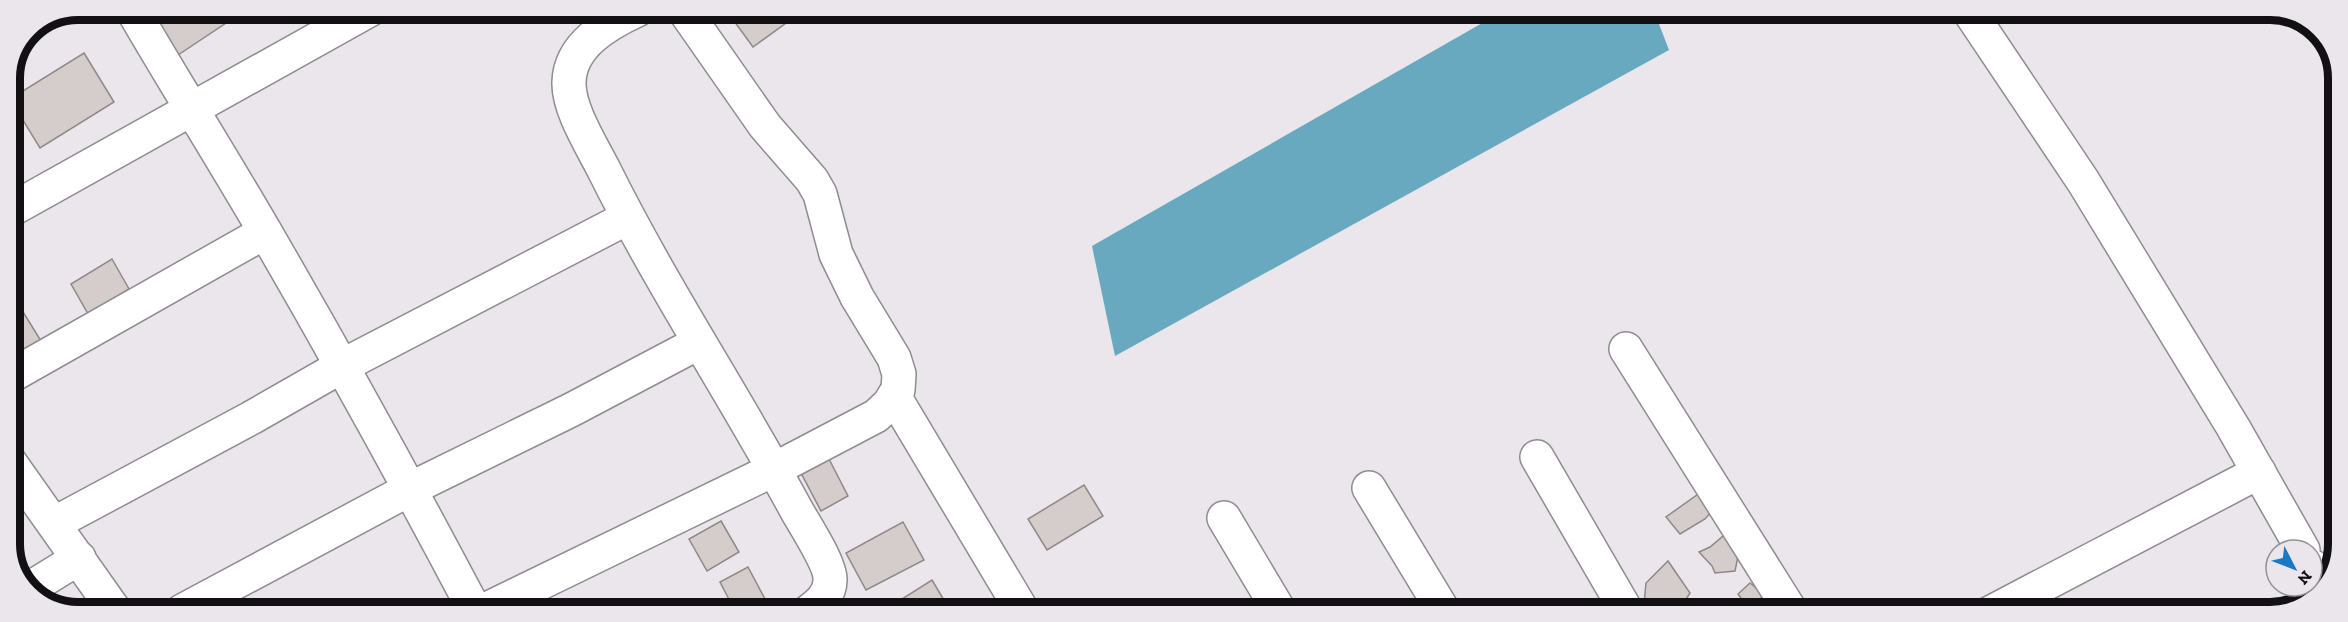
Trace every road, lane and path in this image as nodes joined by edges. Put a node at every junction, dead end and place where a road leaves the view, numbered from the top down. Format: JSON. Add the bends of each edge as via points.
{"nodes":[{"id":1,"x":138,"y":20,"type":"edge"},
{"id":2,"x":351,"y":20,"type":"edge"},
{"id":3,"x":619,"y":20,"type":"edge"},
{"id":4,"x":691,"y":20,"type":"edge"},
{"id":5,"x":1975,"y":20,"type":"edge"},
{"id":6,"x":191,"y":110,"type":"junction"},
{"id":7,"x":20,"y":206,"type":"edge"},
{"id":8,"x":627,"y":218,"type":"junction"},
{"id":9,"x":265,"y":232,"type":"junction"},
{"id":10,"x":698,"y":343,"type":"junction"},
{"id":11,"x":1626,"y":349,"type":"dead end"},
{"id":12,"x":342,"y":366,"type":"junction"},
{"id":13,"x":20,"y":371,"type":"edge"},
{"id":14,"x":894,"y":396,"type":"junction"},
{"id":15,"x":1537,"y":457,"type":"dead end"},
{"id":16,"x":775,"y":469,"type":"junction"},
{"id":17,"x":2259,"y":472,"type":"junction"},
{"id":18,"x":20,"y":476,"type":"edge"},
{"id":19,"x":1369,"y":488,"type":"dead end"},
{"id":20,"x":410,"y":489,"type":"junction"},
{"id":21,"x":1224,"y":518,"type":"dead end"},
{"id":22,"x":55,"y":523,"type":"junction"},
{"id":23,"x":2296,"y":538,"type":"edge"},
{"id":24,"x":79,"y":558,"type":"junction"},
{"id":25,"x":36,"y":585,"type":"edge"},
{"id":26,"x":109,"y":602,"type":"edge"},
{"id":27,"x":199,"y":602,"type":"edge"},
{"id":28,"x":470,"y":602,"type":"edge"},
{"id":29,"x":502,"y":602,"type":"edge"},
{"id":30,"x":821,"y":602,"type":"edge"},
{"id":31,"x":1017,"y":602,"type":"edge"},
{"id":32,"x":1274,"y":602,"type":"edge"},
{"id":33,"x":1438,"y":602,"type":"edge"},
{"id":34,"x":1621,"y":602,"type":"edge"},
{"id":35,"x":1786,"y":602,"type":"edge"},
{"id":36,"x":2011,"y":602,"type":"edge"}],
"edges":[{"from":1,"to":6,"type":"street"},
{"from":2,"to":6,"type":"street"},
{"from":3,"to":8,"type":"street","via":[[581,47],[568,83],[580,123]]},
{"from":4,"to":14,"type":"street","via":[[765,126],[820,194],[836,254],[894,358],[899,374]]},
{"from":5,"to":17,"type":"street","via":[[2083,182]]},
{"from":6,"to":7,"type":"street"},
{"from":6,"to":9,"type":"street"},
{"from":8,"to":10,"type":"street"},
{"from":8,"to":12,"type":"street"},
{"from":9,"to":12,"type":"street"},
{"from":9,"to":13,"type":"street"},
{"from":10,"to":16,"type":"street"},
{"from":10,"to":20,"type":"street"},
{"from":11,"to":35,"type":"street"},
{"from":12,"to":20,"type":"street"},
{"from":12,"to":22,"type":"street"},
{"from":14,"to":16,"type":"street","via":[[876,416]]},
{"from":14,"to":31,"type":"street"},
{"from":15,"to":34,"type":"street"},
{"from":16,"to":29,"type":"street"},
{"from":16,"to":30,"type":"street","via":[[831,578],[829,591]]},
{"from":17,"to":23,"type":"street"},
{"from":17,"to":36,"type":"street"},
{"from":18,"to":22,"type":"street"},
{"from":19,"to":33,"type":"street"},
{"from":20,"to":27,"type":"street"},
{"from":20,"to":28,"type":"street"},
{"from":21,"to":32,"type":"street"},
{"from":22,"to":24,"type":"street"},
{"from":24,"to":25,"type":"street"},
{"from":24,"to":26,"type":"street"}]}
